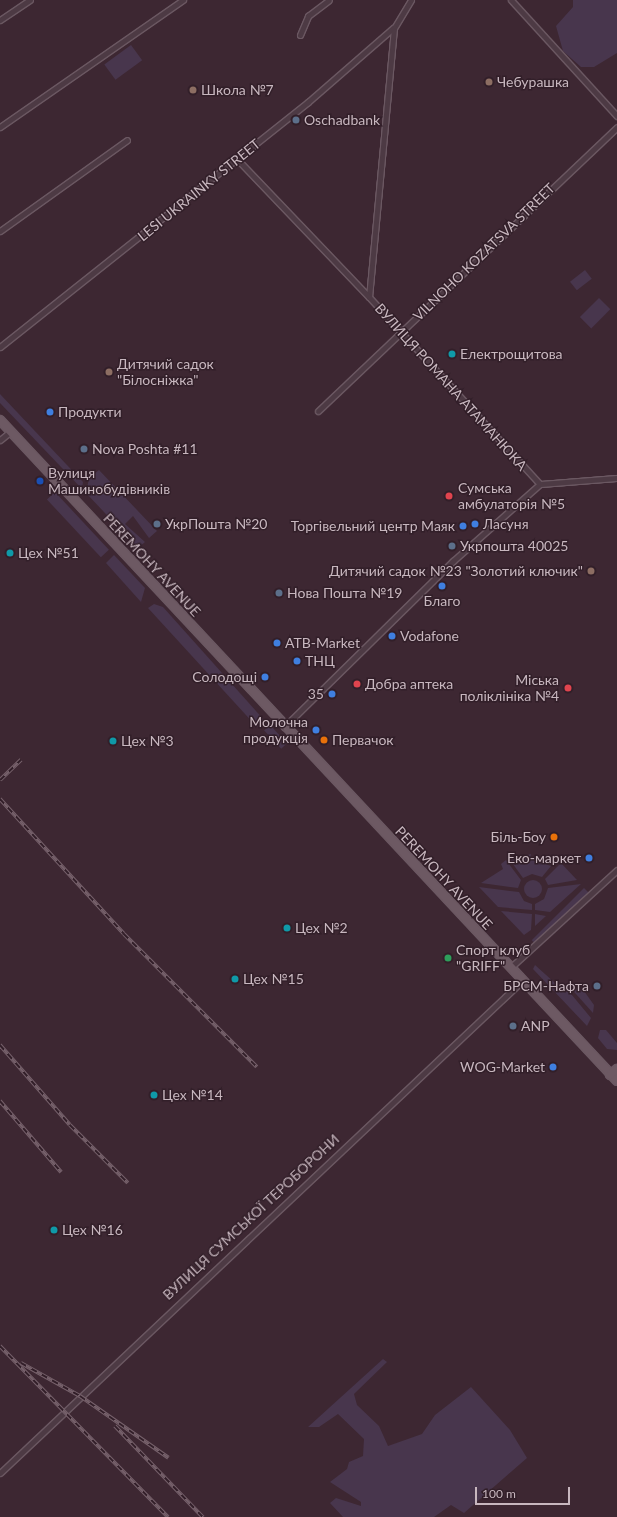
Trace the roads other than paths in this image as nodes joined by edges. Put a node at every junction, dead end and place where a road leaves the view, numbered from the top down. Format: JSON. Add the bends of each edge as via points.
{"nodes":[{"id":1,"x":30,"y":0,"type":"edge"},
{"id":2,"x":183,"y":0,"type":"edge"},
{"id":3,"x":329,"y":0,"type":"edge"},
{"id":4,"x":511,"y":0,"type":"edge"},
{"id":5,"x":410,"y":1,"type":"edge"},
{"id":6,"x":0,"y":20,"type":"edge"},
{"id":7,"x":394,"y":28,"type":"junction"},
{"id":8,"x":300,"y":35,"type":"dead end"},
{"id":9,"x":617,"y":116,"type":"edge"},
{"id":10,"x":0,"y":127,"type":"edge"},
{"id":11,"x":617,"y":127,"type":"edge"},
{"id":12,"x":127,"y":140,"type":"dead end"},
{"id":13,"x":237,"y":159,"type":"junction"},
{"id":14,"x":0,"y":231,"type":"edge"},
{"id":15,"x":369,"y":297,"type":"junction"},
{"id":16,"x":400,"y":332,"type":"junction"},
{"id":17,"x":0,"y":348,"type":"edge"},
{"id":18,"x":318,"y":411,"type":"dead end"},
{"id":19,"x":0,"y":420,"type":"edge"},
{"id":20,"x":11,"y":431,"type":"junction"},
{"id":21,"x":0,"y":440,"type":"edge"},
{"id":22,"x":617,"y":478,"type":"edge"},
{"id":23,"x":540,"y":484,"type":"junction"},
{"id":24,"x":284,"y":727,"type":"junction"},
{"id":25,"x":617,"y":870,"type":"edge"},
{"id":26,"x":510,"y":968,"type":"junction"},
{"id":27,"x":522,"y":981,"type":"junction"},
{"id":28,"x":617,"y":1069,"type":"edge"},
{"id":29,"x":610,"y":1074,"type":"junction"},
{"id":30,"x":617,"y":1081,"type":"edge"},
{"id":31,"x":0,"y":1473,"type":"edge"}],
"edges":[{"from":1,"to":6,"type":"street"},
{"from":2,"to":10,"type":"street"},
{"from":3,"to":8,"type":"street","via":[[308,16]]},
{"from":4,"to":9,"type":"street"},
{"from":5,"to":7,"type":"street","name":"ВУЛИЦЯ РОМАНА АТАМАНЮКА"},
{"from":7,"to":13,"type":"street","name":"LESI UKRAINKY STREET"},
{"from":7,"to":15,"type":"street","name":"ВУЛИЦЯ РОМАНА АТАМАНЮКА"},
{"from":11,"to":16,"type":"street","name":"VILNOHO KOZATSVA STREET"},
{"from":12,"to":14,"type":"street"},
{"from":13,"to":15,"type":"street"},
{"from":13,"to":17,"type":"street","name":"LESI UKRAINKY STREET"},
{"from":15,"to":16,"type":"street","name":"ВУЛИЦЯ РОМАНА АТАМАНЮКА"},
{"from":16,"to":18,"type":"street","name":"VILNOHO KOZATSVA STREET"},
{"from":16,"to":23,"type":"street","name":"ВУЛИЦЯ РОМАНА АТАМАНЮКА"},
{"from":19,"to":20,"type":"main road","name":"PEREMOHY AVENUE"},
{"from":20,"to":21,"type":"street"},
{"from":20,"to":24,"type":"main road","name":"PEREMOHY AVENUE"},
{"from":22,"to":23,"type":"street"},
{"from":23,"to":24,"type":"street","via":[[453,561]]},
{"from":24,"to":26,"type":"main road","name":"PEREMOHY AVENUE"},
{"from":25,"to":26,"type":"street"},
{"from":26,"to":27,"type":"main road","name":"PEREMOHY AVENUE"},
{"from":27,"to":29,"type":"main road","name":"PEREMOHY AVENUE"},
{"from":27,"to":31,"type":"street","name":"ВУЛИЦЯ СУМСЬКОЇ ТЕРОБОРОНИ"},
{"from":28,"to":29,"type":"main road"},
{"from":29,"to":30,"type":"main road","name":"PEREMOHY AVENUE"}]}
